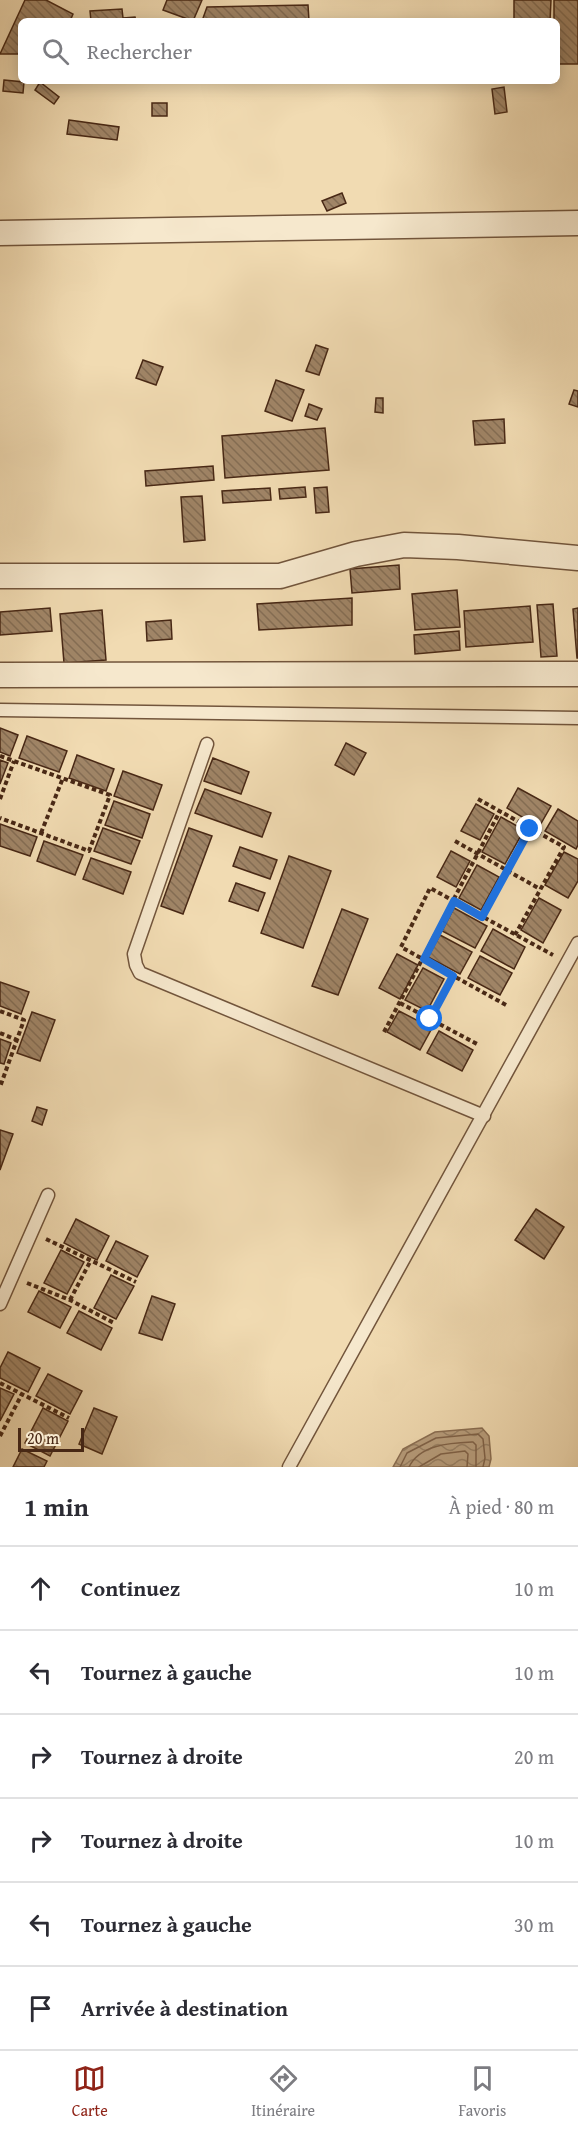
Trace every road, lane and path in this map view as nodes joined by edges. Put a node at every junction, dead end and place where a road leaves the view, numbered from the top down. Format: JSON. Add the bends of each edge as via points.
{"nodes":[{"id":1,"x":578,"y":223,"type":"edge"},
{"id":2,"x":0,"y":233,"type":"edge"},
{"id":3,"x":578,"y":558,"type":"edge"},
{"id":4,"x":0,"y":576,"type":"edge"},
{"id":5,"x":578,"y":674,"type":"edge"},
{"id":6,"x":0,"y":675,"type":"edge"},
{"id":7,"x":0,"y":710,"type":"edge"},
{"id":8,"x":578,"y":718,"type":"edge"},
{"id":9,"x":207,"y":744,"type":"dead end"},
{"id":10,"x":0,"y":756,"type":"edge"},
{"id":11,"x":14,"y":761,"type":"junction"},
{"id":12,"x":63,"y":778,"type":"junction"},
{"id":13,"x":0,"y":799,"type":"edge"},
{"id":14,"x":478,"y":799,"type":"dead end"},
{"id":15,"x":500,"y":812,"type":"junction"},
{"id":16,"x":0,"y":818,"type":"edge"},
{"id":17,"x":530,"y":829,"type":"junction"},
{"id":18,"x":41,"y":833,"type":"junction"},
{"id":19,"x":455,"y":842,"type":"dead end"},
{"id":20,"x":478,"y":855,"type":"junction"},
{"id":21,"x":507,"y":871,"type":"junction"},
{"id":22,"x":540,"y":890,"type":"junction"},
{"id":23,"x":454,"y":901,"type":"junction"},
{"id":24,"x":482,"y":917,"type":"junction"},
{"id":25,"x":515,"y":935,"type":"junction"},
{"id":26,"x":578,"y":943,"type":"edge"},
{"id":27,"x":424,"y":959,"type":"junction"},
{"id":28,"x":567,"y":963,"type":"junction"},
{"id":29,"x":453,"y":976,"type":"junction"},
{"id":30,"x":152,"y":979,"type":"junction"},
{"id":31,"x":141,"y":987,"type":"dead end"},
{"id":32,"x":400,"y":1004,"type":"junction"},
{"id":33,"x":506,"y":1005,"type":"dead end"},
{"id":34,"x":0,"y":1011,"type":"edge"},
{"id":35,"x":430,"y":1019,"type":"junction"},
{"id":36,"x":384,"y":1032,"type":"dead end"},
{"id":37,"x":0,"y":1033,"type":"edge"},
{"id":38,"x":17,"y":1040,"type":"junction"},
{"id":39,"x":477,"y":1044,"type":"dead end"},
{"id":40,"x":0,"y":1087,"type":"edge"},
{"id":41,"x":484,"y":1116,"type":"junction"},
{"id":42,"x":48,"y":1195,"type":"dead end"},
{"id":43,"x":32,"y":1232,"type":"junction"},
{"id":44,"x":91,"y":1260,"type":"junction"},
{"id":45,"x":13,"y":1277,"type":"junction"},
{"id":46,"x":136,"y":1282,"type":"dead end"},
{"id":47,"x":70,"y":1300,"type":"junction"},
{"id":48,"x":0,"y":1304,"type":"edge"},
{"id":49,"x":114,"y":1323,"type":"dead end"},
{"id":50,"x":0,"y":1383,"type":"edge"},
{"id":51,"x":22,"y":1394,"type":"junction"},
{"id":52,"x":69,"y":1418,"type":"dead end"},
{"id":53,"x":0,"y":1436,"type":"edge"},
{"id":54,"x":289,"y":1467,"type":"edge"}],
"edges":[{"from":1,"to":2,"type":"street"},
{"from":3,"to":4,"type":"street","via":[[404,545],[280,576]]},
{"from":5,"to":6,"type":"street"},
{"from":7,"to":8,"type":"lane"},
{"from":9,"to":30,"type":"lane","via":[[134,954],[140,973]]},
{"from":10,"to":11,"type":"path"},
{"from":11,"to":12,"type":"path"},
{"from":11,"to":13,"type":"path"},
{"from":12,"to":18,"type":"path"},
{"from":12,"to":18,"type":"path","via":[[110,795],[88,851]]},
{"from":14,"to":15,"type":"path"},
{"from":15,"to":17,"type":"path"},
{"from":15,"to":20,"type":"path"},
{"from":16,"to":18,"type":"path"},
{"from":17,"to":21,"type":"path"},
{"from":17,"to":22,"type":"path","via":[[564,847]]},
{"from":19,"to":20,"type":"path"},
{"from":20,"to":21,"type":"path"},
{"from":20,"to":23,"type":"path"},
{"from":21,"to":22,"type":"path"},
{"from":21,"to":24,"type":"path"},
{"from":22,"to":25,"type":"path"},
{"from":23,"to":24,"type":"path"},
{"from":23,"to":27,"type":"path"},
{"from":23,"to":27,"type":"path","via":[[430,888],[401,947]]},
{"from":24,"to":25,"type":"path"},
{"from":25,"to":28,"type":"path"},
{"from":26,"to":28,"type":"lane"},
{"from":27,"to":29,"type":"path"},
{"from":27,"to":32,"type":"path"},
{"from":28,"to":41,"type":"lane"},
{"from":29,"to":33,"type":"path"},
{"from":29,"to":35,"type":"path"},
{"from":30,"to":31,"type":"lane"},
{"from":30,"to":41,"type":"lane"},
{"from":32,"to":35,"type":"path"},
{"from":32,"to":36,"type":"path"},
{"from":34,"to":38,"type":"path","via":[[24,1020]]},
{"from":35,"to":39,"type":"path"},
{"from":37,"to":38,"type":"path"},
{"from":38,"to":40,"type":"path"},
{"from":41,"to":54,"type":"lane"},
{"from":42,"to":43,"type":"lane"},
{"from":43,"to":44,"type":"path"},
{"from":43,"to":45,"type":"lane"},
{"from":44,"to":46,"type":"path"},
{"from":44,"to":47,"type":"path"},
{"from":45,"to":47,"type":"path"},
{"from":45,"to":48,"type":"lane"},
{"from":47,"to":49,"type":"path"},
{"from":50,"to":51,"type":"path"},
{"from":51,"to":52,"type":"path"},
{"from":51,"to":53,"type":"path"}]}
